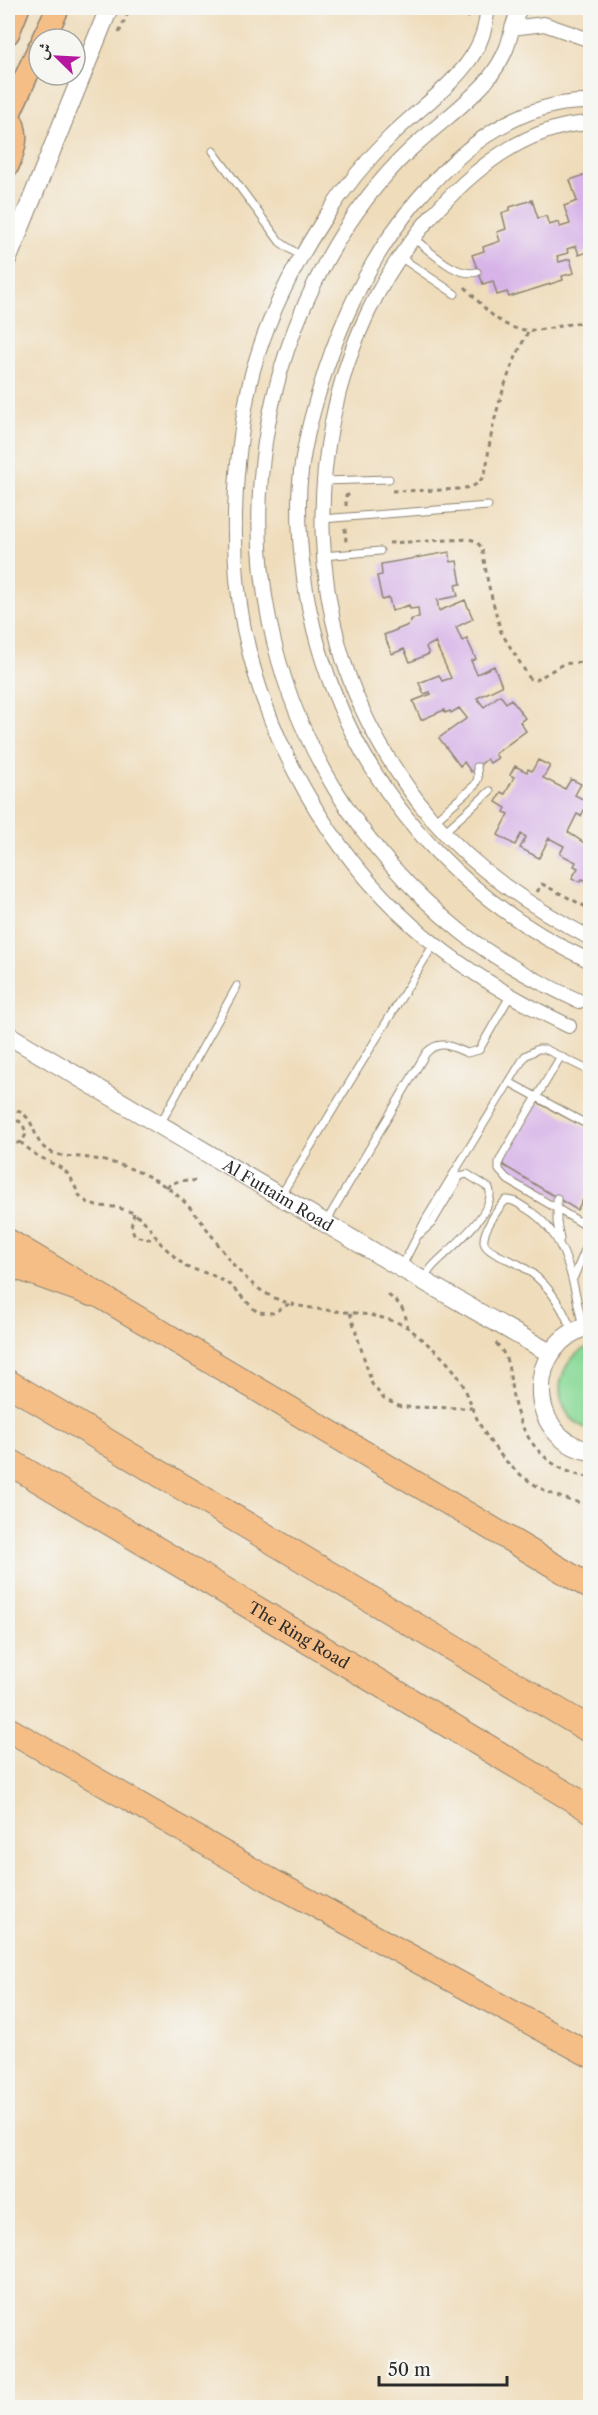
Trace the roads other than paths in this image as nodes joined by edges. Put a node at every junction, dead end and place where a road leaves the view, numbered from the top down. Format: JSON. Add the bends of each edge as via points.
{"nodes":[{"id":1,"x":18,"y":8,"type":"edge"},
{"id":2,"x":58,"y":8,"type":"edge"},
{"id":3,"x":109,"y":8,"type":"edge"},
{"id":4,"x":487,"y":8,"type":"edge"},
{"id":5,"x":521,"y":8,"type":"edge"},
{"id":6,"x":49,"y":27,"type":"edge"},
{"id":7,"x":512,"y":28,"type":"junction"},
{"id":8,"x":8,"y":33,"type":"edge"},
{"id":9,"x":591,"y":40,"type":"edge"},
{"id":10,"x":27,"y":74,"type":"edge"},
{"id":11,"x":591,"y":102,"type":"edge"},
{"id":12,"x":8,"y":116,"type":"edge"},
{"id":13,"x":591,"y":123,"type":"edge"},
{"id":14,"x":213,"y":152,"type":"dead end"},
{"id":15,"x":8,"y":165,"type":"edge"},
{"id":16,"x":445,"y":170,"type":"junction"},
{"id":17,"x":459,"y":188,"type":"junction"},
{"id":18,"x":413,"y":238,"type":"junction"},
{"id":19,"x":302,"y":257,"type":"junction"},
{"id":20,"x":400,"y":257,"type":"junction"},
{"id":21,"x":8,"y":258,"type":"edge"},
{"id":22,"x":477,"y":272,"type":"dead end"},
{"id":23,"x":455,"y":294,"type":"dead end"},
{"id":24,"x":312,"y":418,"type":"junction"},
{"id":25,"x":332,"y":423,"type":"junction"},
{"id":26,"x":241,"y":433,"type":"junction"},
{"id":27,"x":265,"y":436,"type":"junction"},
{"id":28,"x":388,"y":479,"type":"dead end"},
{"id":29,"x":324,"y":481,"type":"junction"},
{"id":30,"x":488,"y":506,"type":"dead end"},
{"id":31,"x":321,"y":519,"type":"junction"},
{"id":32,"x":380,"y":551,"type":"dead end"},
{"id":33,"x":323,"y":556,"type":"junction"},
{"id":34,"x":332,"y":617,"type":"junction"},
{"id":35,"x":311,"y":620,"type":"junction"},
{"id":36,"x":477,"y":767,"type":"dead end"},
{"id":37,"x":408,"y":789,"type":"junction"},
{"id":38,"x":490,"y":791,"type":"dead end"},
{"id":39,"x":392,"y":799,"type":"junction"},
{"id":40,"x":434,"y":821,"type":"junction"},
{"id":41,"x":444,"y":832,"type":"junction"},
{"id":42,"x":575,"y":930,"type":"junction"},
{"id":43,"x":591,"y":938,"type":"edge"},
{"id":44,"x":435,"y":944,"type":"junction"},
{"id":45,"x":564,"y":948,"type":"junction"},
{"id":46,"x":591,"y":961,"type":"edge"},
{"id":47,"x":237,"y":986,"type":"dead end"},
{"id":48,"x":510,"y":996,"type":"junction"},
{"id":49,"x":579,"y":1001,"type":"dead end"},
{"id":50,"x":569,"y":1026,"type":"dead end"},
{"id":51,"x":8,"y":1035,"type":"edge"},
{"id":52,"x":561,"y":1056,"type":"junction"},
{"id":53,"x":591,"y":1071,"type":"edge"},
{"id":54,"x":509,"y":1082,"type":"junction"},
{"id":55,"x":537,"y":1098,"type":"junction"},
{"id":56,"x":588,"y":1124,"type":"edge"},
{"id":57,"x":159,"y":1126,"type":"junction"},
{"id":58,"x":280,"y":1197,"type":"junction"},
{"id":59,"x":557,"y":1198,"type":"dead end"},
{"id":60,"x":557,"y":1208,"type":"junction"},
{"id":61,"x":325,"y":1224,"type":"junction"},
{"id":62,"x":591,"y":1228,"type":"edge"},
{"id":63,"x":420,"y":1234,"type":"junction"},
{"id":64,"x":591,"y":1239,"type":"edge"},
{"id":65,"x":8,"y":1241,"type":"edge"},
{"id":66,"x":561,"y":1244,"type":"junction"},
{"id":67,"x":8,"y":1263,"type":"edge"},
{"id":68,"x":401,"y":1268,"type":"junction"},
{"id":69,"x":422,"y":1281,"type":"junction"},
{"id":70,"x":572,"y":1282,"type":"junction"},
{"id":71,"x":92,"y":1293,"type":"junction"},
{"id":72,"x":585,"y":1327,"type":"edge"},
{"id":73,"x":550,"y":1353,"type":"junction"},
{"id":74,"x":8,"y":1383,"type":"edge"},
{"id":75,"x":591,"y":1451,"type":"edge"},
{"id":76,"x":8,"y":1461,"type":"edge"},
{"id":77,"x":537,"y":1555,"type":"junction"},
{"id":78,"x":591,"y":1570,"type":"edge"},
{"id":79,"x":591,"y":1587,"type":"edge"},
{"id":80,"x":8,"y":1729,"type":"edge"},
{"id":81,"x":591,"y":1730,"type":"edge"},
{"id":82,"x":591,"y":1809,"type":"edge"},
{"id":83,"x":591,"y":2055,"type":"edge"}],
"edges":[{"from":1,"to":8,"type":"main road"},
{"from":2,"to":6,"type":"main road"},
{"from":3,"to":21,"type":"street"},
{"from":4,"to":19,"type":"street","via":[[481,39],[463,70],[408,119],[366,164]]},
{"from":5,"to":7,"type":"street"},
{"from":7,"to":9,"type":"street","via":[[544,24]]},
{"from":7,"to":27,"type":"street","via":[[503,57],[483,84],[394,166],[339,239],[292,339]]},
{"from":10,"to":12,"type":"main road"},
{"from":11,"to":16,"type":"street","via":[[538,109],[506,123],[484,136]]},
{"from":12,"to":15,"type":"main road","via":[[16,138]]},
{"from":13,"to":17,"type":"street","via":[[546,129],[520,141]]},
{"from":14,"to":19,"type":"lane","via":[[280,242]]},
{"from":16,"to":17,"type":"street"},
{"from":16,"to":24,"type":"street","via":[[409,210],[362,285],[342,326]]},
{"from":17,"to":18,"type":"street"},
{"from":18,"to":20,"type":"street"},
{"from":18,"to":22,"type":"lane","via":[[461,272]]},
{"from":19,"to":26,"type":"street","via":[[264,338]]},
{"from":20,"to":23,"type":"lane"},
{"from":20,"to":25,"type":"street","via":[[358,337]]},
{"from":24,"to":25,"type":"street"},
{"from":24,"to":35,"type":"street","via":[[298,500]]},
{"from":25,"to":29,"type":"street"},
{"from":26,"to":27,"type":"street"},
{"from":26,"to":44,"type":"street","via":[[235,515],[238,591],[252,663],[275,728],[305,790],[343,847],[387,900]]},
{"from":27,"to":49,"type":"street","via":[[259,528],[266,606],[292,699],[333,785],[387,861],[435,910],[489,952]]},
{"from":28,"to":29,"type":"lane"},
{"from":29,"to":31,"type":"street"},
{"from":30,"to":31,"type":"lane"},
{"from":31,"to":33,"type":"street"},
{"from":32,"to":33,"type":"lane"},
{"from":33,"to":34,"type":"street"},
{"from":34,"to":35,"type":"street"},
{"from":34,"to":37,"type":"street","via":[[352,686]]},
{"from":35,"to":39,"type":"street","via":[[352,734]]},
{"from":36,"to":40,"type":"lane","via":[[475,785]]},
{"from":37,"to":39,"type":"street"},
{"from":37,"to":40,"type":"street"},
{"from":38,"to":41,"type":"lane"},
{"from":39,"to":45,"type":"street","via":[[424,840],[468,882],[519,921]]},
{"from":40,"to":41,"type":"street"},
{"from":41,"to":42,"type":"street","via":[[494,878]]},
{"from":42,"to":43,"type":"street"},
{"from":42,"to":45,"type":"street"},
{"from":44,"to":48,"type":"street"},
{"from":44,"to":58,"type":"lane"},
{"from":45,"to":46,"type":"street"},
{"from":47,"to":57,"type":"lane"},
{"from":48,"to":50,"type":"street"},
{"from":48,"to":61,"type":"lane","via":[[479,1050],[466,1053],[446,1044],[434,1046],[426,1053]]},
{"from":51,"to":57,"type":"street","name":"Al Futtaim Road"},
{"from":52,"to":53,"type":"lane"},
{"from":52,"to":54,"type":"lane","via":[[545,1049],[531,1052]]},
{"from":52,"to":55,"type":"lane"},
{"from":54,"to":55,"type":"lane"},
{"from":54,"to":63,"type":"lane"},
{"from":55,"to":56,"type":"lane"},
{"from":55,"to":60,"type":"lane","via":[[503,1154],[499,1170],[508,1180]]},
{"from":57,"to":58,"type":"street","name":"Al Futtaim Road"},
{"from":58,"to":61,"type":"street","name":"Al Futtaim Road"},
{"from":59,"to":60,"type":"lane"},
{"from":60,"to":62,"type":"lane"},
{"from":60,"to":66,"type":"lane"},
{"from":61,"to":68,"type":"street","name":"Al Futtaim Road"},
{"from":63,"to":68,"type":"lane"},
{"from":63,"to":69,"type":"lane","via":[[432,1223],[460,1176],[467,1174],[489,1188],[489,1199],[468,1234]]},
{"from":64,"to":70,"type":"lane"},
{"from":65,"to":71,"type":"highway"},
{"from":66,"to":70,"type":"lane"},
{"from":66,"to":72,"type":"lane","via":[[534,1213],[509,1200],[502,1205],[483,1239],[487,1247],[531,1272]]},
{"from":67,"to":71,"type":"highway"},
{"from":68,"to":69,"type":"street","name":"Al Futtaim Road"},
{"from":69,"to":73,"type":"street","name":"Al Futtaim Road"},
{"from":70,"to":72,"type":"lane"},
{"from":71,"to":77,"type":"highway"},
{"from":72,"to":73,"type":"street"},
{"from":73,"to":75,"type":"street","via":[[541,1375],[540,1400],[549,1422],[565,1440]]},
{"from":74,"to":81,"type":"highway"},
{"from":76,"to":82,"type":"highway","name":"The Ring Road"},
{"from":77,"to":78,"type":"highway"},
{"from":77,"to":79,"type":"highway"},
{"from":80,"to":83,"type":"highway","via":[[268,1879]]}]}
